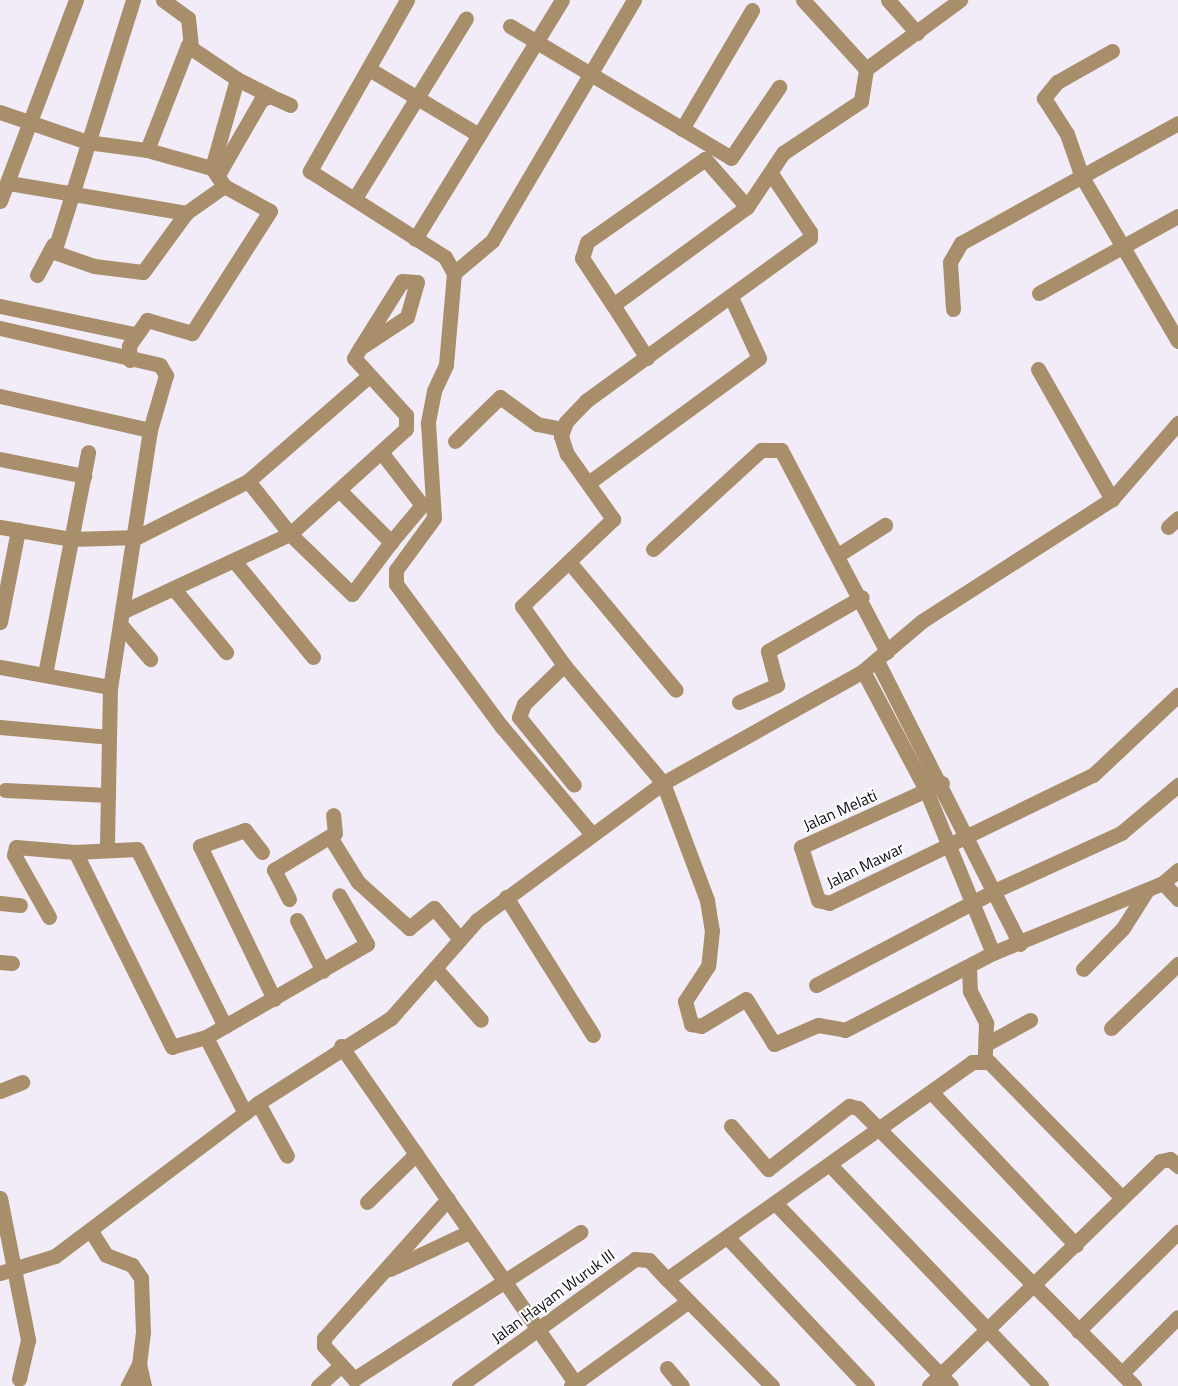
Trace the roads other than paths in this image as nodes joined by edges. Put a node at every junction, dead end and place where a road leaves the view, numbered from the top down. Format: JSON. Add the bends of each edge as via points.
{"nodes":[{"id":1,"x":76,"y":0,"type":"edge"},
{"id":2,"x":133,"y":0,"type":"edge"},
{"id":3,"x":163,"y":0,"type":"edge"},
{"id":4,"x":407,"y":0,"type":"edge"},
{"id":5,"x":562,"y":0,"type":"edge"},
{"id":6,"x":634,"y":0,"type":"edge"},
{"id":7,"x":803,"y":0,"type":"edge"},
{"id":8,"x":888,"y":0,"type":"edge"},
{"id":9,"x":960,"y":0,"type":"edge"},
{"id":10,"x":752,"y":10,"type":"dead end"},
{"id":11,"x":466,"y":18,"type":"dead end"},
{"id":12,"x":510,"y":26,"type":"dead end"},
{"id":13,"x":917,"y":33,"type":"junction"},
{"id":14,"x":536,"y":43,"type":"junction"},
{"id":15,"x":188,"y":45,"type":"junction"},
{"id":16,"x":1112,"y":51,"type":"dead end"},
{"id":17,"x":369,"y":69,"type":"junction"},
{"id":18,"x":866,"y":69,"type":"junction"},
{"id":19,"x":591,"y":77,"type":"junction"},
{"id":20,"x":237,"y":79,"type":"junction"},
{"id":21,"x":779,"y":87,"type":"dead end"},
{"id":22,"x":270,"y":96,"type":"junction"},
{"id":23,"x":419,"y":97,"type":"junction"},
{"id":24,"x":290,"y":105,"type":"dead end"},
{"id":25,"x":0,"y":112,"type":"edge"},
{"id":26,"x":30,"y":122,"type":"junction"},
{"id":27,"x":1178,"y":123,"type":"edge"},
{"id":28,"x":682,"y":129,"type":"junction"},
{"id":29,"x":480,"y":135,"type":"junction"},
{"id":30,"x":87,"y":142,"type":"junction"},
{"id":31,"x":147,"y":150,"type":"junction"},
{"id":32,"x":772,"y":175,"type":"junction"},
{"id":33,"x":218,"y":176,"type":"junction"},
{"id":34,"x":1082,"y":177,"type":"junction"},
{"id":35,"x":9,"y":183,"type":"junction"},
{"id":36,"x":71,"y":195,"type":"junction"},
{"id":37,"x":355,"y":198,"type":"junction"},
{"id":38,"x":0,"y":201,"type":"edge"},
{"id":39,"x":747,"y":207,"type":"junction"},
{"id":40,"x":186,"y":213,"type":"junction"},
{"id":41,"x":1178,"y":216,"type":"edge"},
{"id":42,"x":415,"y":239,"type":"junction"},
{"id":43,"x":53,"y":245,"type":"junction"},
{"id":44,"x":1127,"y":245,"type":"junction"},
{"id":45,"x":454,"y":273,"type":"junction"},
{"id":46,"x":37,"y":275,"type":"dead end"},
{"id":47,"x":1039,"y":293,"type":"dead end"},
{"id":48,"x":731,"y":297,"type":"junction"},
{"id":49,"x":612,"y":305,"type":"junction"},
{"id":50,"x":0,"y":306,"type":"edge"},
{"id":51,"x":953,"y":309,"type":"dead end"},
{"id":52,"x":0,"y":328,"type":"edge"},
{"id":53,"x":134,"y":334,"type":"junction"},
{"id":54,"x":1178,"y":341,"type":"edge"},
{"id":55,"x":360,"y":348,"type":"dead end"},
{"id":56,"x":647,"y":358,"type":"junction"},
{"id":57,"x":130,"y":360,"type":"junction"},
{"id":58,"x":1038,"y":369,"type":"dead end"},
{"id":59,"x":369,"y":376,"type":"junction"},
{"id":60,"x":0,"y":396,"type":"edge"},
{"id":61,"x":1178,"y":423,"type":"edge"},
{"id":62,"x":562,"y":429,"type":"junction"},
{"id":63,"x":150,"y":430,"type":"junction"},
{"id":64,"x":454,"y":441,"type":"dead end"},
{"id":65,"x":88,"y":452,"type":"dead end"},
{"id":66,"x":381,"y":452,"type":"junction"},
{"id":67,"x":0,"y":459,"type":"edge"},
{"id":68,"x":84,"y":476,"type":"junction"},
{"id":69,"x":248,"y":481,"type":"junction"},
{"id":70,"x":591,"y":481,"type":"junction"},
{"id":71,"x":339,"y":490,"type":"junction"},
{"id":72,"x":1112,"y":499,"type":"junction"},
{"id":73,"x":885,"y":525,"type":"dead end"},
{"id":74,"x":0,"y":526,"type":"edge"},
{"id":75,"x":18,"y":530,"type":"junction"},
{"id":76,"x":290,"y":534,"type":"junction"},
{"id":77,"x":137,"y":537,"type":"junction"},
{"id":78,"x":72,"y":539,"type":"junction"},
{"id":79,"x":391,"y":542,"type":"junction"},
{"id":80,"x":653,"y":549,"type":"dead end"},
{"id":81,"x":838,"y":555,"type":"junction"},
{"id":82,"x":235,"y":562,"type":"junction"},
{"id":83,"x":570,"y":564,"type":"junction"},
{"id":84,"x":174,"y":589,"type":"junction"},
{"id":85,"x":862,"y":597,"type":"junction"},
{"id":86,"x":126,"y":610,"type":"junction"},
{"id":87,"x":0,"y":621,"type":"edge"},
{"id":88,"x":122,"y":625,"type":"junction"},
{"id":89,"x":226,"y":652,"type":"dead end"},
{"id":90,"x":882,"y":656,"type":"junction"},
{"id":91,"x":313,"y":657,"type":"dead end"},
{"id":92,"x":150,"y":660,"type":"dead end"},
{"id":93,"x":564,"y":664,"type":"junction"},
{"id":94,"x":0,"y":667,"type":"edge"},
{"id":95,"x":863,"y":670,"type":"junction"},
{"id":96,"x":45,"y":674,"type":"junction"},
{"id":97,"x":110,"y":687,"type":"junction"},
{"id":98,"x":676,"y":690,"type":"dead end"},
{"id":99,"x":1178,"y":695,"type":"edge"},
{"id":100,"x":739,"y":702,"type":"dead end"},
{"id":101,"x":0,"y":728,"type":"edge"},
{"id":102,"x":109,"y":737,"type":"junction"},
{"id":103,"x":663,"y":783,"type":"junction"},
{"id":104,"x":942,"y":783,"type":"junction"},
{"id":105,"x":574,"y":784,"type":"dead end"},
{"id":106,"x":1178,"y":785,"type":"edge"},
{"id":107,"x":5,"y":790,"type":"dead end"},
{"id":108,"x":926,"y":790,"type":"junction"},
{"id":109,"x":108,"y":795,"type":"junction"},
{"id":110,"x":333,"y":815,"type":"dead end"},
{"id":111,"x":591,"y":833,"type":"junction"},
{"id":112,"x":967,"y":836,"type":"junction"},
{"id":113,"x":330,"y":837,"type":"junction"},
{"id":114,"x":949,"y":844,"type":"junction"},
{"id":115,"x":107,"y":850,"type":"junction"},
{"id":116,"x":75,"y":852,"type":"junction"},
{"id":117,"x":262,"y":852,"type":"dead end"},
{"id":118,"x":1178,"y":870,"type":"edge"},
{"id":119,"x":809,"y":879,"type":"joint"},
{"id":120,"x":1163,"y":883,"type":"junction"},
{"id":121,"x":1147,"y":890,"type":"junction"},
{"id":122,"x":994,"y":891,"type":"junction"},
{"id":123,"x":339,"y":895,"type":"dead end"},
{"id":124,"x":506,"y":897,"type":"junction"},
{"id":125,"x":289,"y":899,"type":"dead end"},
{"id":126,"x":1178,"y":899,"type":"edge"},
{"id":127,"x":975,"y":900,"type":"junction"},
{"id":128,"x":0,"y":903,"type":"edge"},
{"id":129,"x":20,"y":904,"type":"dead end"},
{"id":130,"x":50,"y":917,"type":"dead end"},
{"id":131,"x":297,"y":920,"type":"dead end"},
{"id":132,"x":459,"y":938,"type":"junction"},
{"id":133,"x":1020,"y":944,"type":"junction"},
{"id":134,"x":993,"y":953,"type":"junction"},
{"id":135,"x":1178,"y":964,"type":"edge"},
{"id":136,"x":969,"y":966,"type":"junction"},
{"id":137,"x":435,"y":968,"type":"junction"},
{"id":138,"x":1083,"y":969,"type":"dead end"},
{"id":139,"x":323,"y":971,"type":"junction"},
{"id":140,"x":816,"y":985,"type":"dead end"},
{"id":141,"x":274,"y":999,"type":"junction"},
{"id":142,"x":481,"y":1020,"type":"dead end"},
{"id":143,"x":1030,"y":1020,"type":"dead end"},
{"id":144,"x":225,"y":1026,"type":"junction"},
{"id":145,"x":1111,"y":1028,"type":"dead end"},
{"id":146,"x":593,"y":1035,"type":"dead end"},
{"id":147,"x":206,"y":1037,"type":"junction"},
{"id":148,"x":988,"y":1043,"type":"junction"},
{"id":149,"x":341,"y":1046,"type":"junction"},
{"id":150,"x":985,"y":1060,"type":"junction"},
{"id":151,"x":22,"y":1082,"type":"dead end"},
{"id":152,"x":0,"y":1091,"type":"edge"},
{"id":153,"x":933,"y":1094,"type":"junction"},
{"id":154,"x":258,"y":1103,"type":"junction"},
{"id":155,"x":245,"y":1113,"type":"junction"},
{"id":156,"x":731,"y":1126,"type":"dead end"},
{"id":157,"x":878,"y":1133,"type":"junction"},
{"id":158,"x":416,"y":1154,"type":"junction"},
{"id":159,"x":287,"y":1156,"type":"dead end"},
{"id":160,"x":831,"y":1166,"type":"junction"},
{"id":161,"x":1178,"y":1166,"type":"edge"},
{"id":162,"x":1121,"y":1197,"type":"junction"},
{"id":163,"x":0,"y":1198,"type":"edge"},
{"id":164,"x":448,"y":1199,"type":"junction"},
{"id":165,"x":368,"y":1202,"type":"dead end"},
{"id":166,"x":777,"y":1204,"type":"junction"},
{"id":167,"x":91,"y":1232,"type":"junction"},
{"id":168,"x":469,"y":1232,"type":"junction"},
{"id":169,"x":580,"y":1232,"type":"dead end"},
{"id":170,"x":1178,"y":1232,"type":"edge"},
{"id":171,"x":728,"y":1238,"type":"junction"},
{"id":172,"x":1076,"y":1245,"type":"junction"},
{"id":173,"x":386,"y":1271,"type":"junction"},
{"id":174,"x":7,"y":1272,"type":"edge"},
{"id":175,"x":668,"y":1280,"type":"junction"},
{"id":176,"x":504,"y":1281,"type":"junction"},
{"id":177,"x":1032,"y":1285,"type":"junction"},
{"id":178,"x":686,"y":1304,"type":"junction"},
{"id":179,"x":1178,"y":1317,"type":"edge"},
{"id":180,"x":988,"y":1329,"type":"junction"},
{"id":181,"x":538,"y":1330,"type":"junction"},
{"id":182,"x":1078,"y":1331,"type":"junction"},
{"id":183,"x":139,"y":1364,"type":"junction"},
{"id":184,"x":341,"y":1365,"type":"junction"},
{"id":185,"x":668,"y":1368,"type":"dead end"},
{"id":186,"x":1122,"y":1373,"type":"junction"},
{"id":187,"x":19,"y":1379,"type":"dead end"},
{"id":188,"x":946,"y":1380,"type":"edge"},
{"id":189,"x":356,"y":1383,"type":"edge"},
{"id":190,"x":574,"y":1385,"type":"edge"},
{"id":191,"x":129,"y":1386,"type":"edge"},
{"id":192,"x":144,"y":1386,"type":"edge"},
{"id":193,"x":318,"y":1386,"type":"edge"},
{"id":194,"x":459,"y":1386,"type":"edge"},
{"id":195,"x":682,"y":1386,"type":"edge"},
{"id":196,"x":772,"y":1386,"type":"edge"},
{"id":197,"x":867,"y":1386,"type":"edge"},
{"id":198,"x":929,"y":1386,"type":"edge"},
{"id":199,"x":1041,"y":1386,"type":"edge"},
{"id":200,"x":1134,"y":1386,"type":"edge"}],
"edges":[{"from":1,"to":26,"type":"street"},
{"from":2,"to":30,"type":"street"},
{"from":3,"to":15,"type":"street","via":[[188,18]]},
{"from":4,"to":17,"type":"street"},
{"from":5,"to":14,"type":"street"},
{"from":6,"to":19,"type":"street"},
{"from":7,"to":18,"type":"street"},
{"from":8,"to":13,"type":"street"},
{"from":9,"to":13,"type":"street"},
{"from":10,"to":28,"type":"street"},
{"from":11,"to":23,"type":"street"},
{"from":12,"to":14,"type":"street"},
{"from":13,"to":18,"type":"street"},
{"from":14,"to":19,"type":"street"},
{"from":14,"to":29,"type":"street"},
{"from":15,"to":20,"type":"street"},
{"from":15,"to":31,"type":"street"},
{"from":16,"to":34,"type":"street","via":[[1057,82],[1044,98],[1068,134]]},
{"from":17,"to":23,"type":"street"},
{"from":17,"to":37,"type":"street","via":[[310,171]]},
{"from":18,"to":32,"type":"street","via":[[861,101],[783,153]]},
{"from":19,"to":28,"type":"street"},
{"from":19,"to":45,"type":"street","via":[[492,241]]},
{"from":20,"to":22,"type":"street"},
{"from":20,"to":33,"type":"street"},
{"from":21,"to":28,"type":"street","via":[[731,158]]},
{"from":22,"to":24,"type":"street"},
{"from":22,"to":33,"type":"street","via":[[255,108]]},
{"from":23,"to":29,"type":"street"},
{"from":23,"to":37,"type":"street"},
{"from":25,"to":26,"type":"street"},
{"from":26,"to":30,"type":"street"},
{"from":26,"to":35,"type":"street"},
{"from":27,"to":34,"type":"street"},
{"from":29,"to":42,"type":"street"},
{"from":30,"to":31,"type":"street"},
{"from":30,"to":36,"type":"street"},
{"from":31,"to":33,"type":"street"},
{"from":32,"to":39,"type":"street"},
{"from":32,"to":48,"type":"street","via":[[810,238]]},
{"from":33,"to":40,"type":"street"},
{"from":33,"to":53,"type":"street","via":[[267,208],[269,219],[192,333],[152,318]]},
{"from":34,"to":44,"type":"street"},
{"from":34,"to":51,"type":"street","via":[[961,243],[950,262]]},
{"from":35,"to":36,"type":"street"},
{"from":35,"to":38,"type":"street"},
{"from":36,"to":40,"type":"street"},
{"from":36,"to":43,"type":"street"},
{"from":37,"to":42,"type":"street"},
{"from":39,"to":49,"type":"street"},
{"from":39,"to":49,"type":"street","via":[[705,159],[587,242],[582,258]]},
{"from":40,"to":43,"type":"street","via":[[143,272],[70,260],[58,256]]},
{"from":41,"to":44,"type":"street"},
{"from":42,"to":45,"type":"street","via":[[445,257]]},
{"from":43,"to":46,"type":"street"},
{"from":44,"to":47,"type":"street"},
{"from":44,"to":54,"type":"street"},
{"from":45,"to":111,"type":"street","via":[[446,365],[434,391],[428,423],[434,518],[396,570],[396,584],[502,727]]},
{"from":48,"to":56,"type":"street"},
{"from":48,"to":70,"type":"street","via":[[759,358]]},
{"from":49,"to":56,"type":"street"},
{"from":50,"to":53,"type":"street"},
{"from":52,"to":57,"type":"street"},
{"from":53,"to":57,"type":"street"},
{"from":55,"to":59,"type":"street","via":[[356,363]]},
{"from":56,"to":62,"type":"street","via":[[586,401]]},
{"from":57,"to":63,"type":"street","via":[[160,365],[166,375]]},
{"from":58,"to":72,"type":"street"},
{"from":59,"to":66,"type":"street","via":[[407,422]]},
{"from":59,"to":69,"type":"street"},
{"from":60,"to":63,"type":"street"},
{"from":61,"to":72,"type":"street"},
{"from":62,"to":64,"type":"street","via":[[537,424],[500,397]]},
{"from":62,"to":70,"type":"street","via":[[567,454]]},
{"from":63,"to":77,"type":"street"},
{"from":65,"to":68,"type":"street"},
{"from":66,"to":71,"type":"street"},
{"from":66,"to":79,"type":"street","via":[[422,505]]},
{"from":67,"to":68,"type":"street"},
{"from":68,"to":78,"type":"street"},
{"from":69,"to":76,"type":"street"},
{"from":69,"to":77,"type":"street"},
{"from":70,"to":83,"type":"street","via":[[613,519]]},
{"from":71,"to":76,"type":"street"},
{"from":71,"to":79,"type":"street"},
{"from":72,"to":90,"type":"street","via":[[929,616]]},
{"from":73,"to":81,"type":"street"},
{"from":74,"to":75,"type":"street"},
{"from":75,"to":78,"type":"street"},
{"from":75,"to":87,"type":"street"},
{"from":76,"to":79,"type":"street","via":[[352,594]]},
{"from":76,"to":82,"type":"street"},
{"from":77,"to":78,"type":"street"},
{"from":77,"to":86,"type":"street"},
{"from":78,"to":96,"type":"street"},
{"from":80,"to":81,"type":"street","via":[[761,450],[771,448],[781,450]]},
{"from":81,"to":85,"type":"street"},
{"from":82,"to":84,"type":"street"},
{"from":82,"to":91,"type":"street"},
{"from":83,"to":93,"type":"street","via":[[522,609]]},
{"from":83,"to":98,"type":"street"},
{"from":84,"to":86,"type":"street"},
{"from":84,"to":89,"type":"street"},
{"from":85,"to":90,"type":"street"},
{"from":85,"to":100,"type":"street","via":[[768,651],[777,685]]},
{"from":86,"to":88,"type":"street"},
{"from":88,"to":92,"type":"street"},
{"from":88,"to":97,"type":"street"},
{"from":90,"to":95,"type":"street"},
{"from":90,"to":104,"type":"street"},
{"from":93,"to":103,"type":"street"},
{"from":93,"to":105,"type":"street","via":[[524,704],[519,717]]},
{"from":94,"to":96,"type":"street"},
{"from":95,"to":103,"type":"street"},
{"from":95,"to":108,"type":"street"},
{"from":96,"to":97,"type":"street"},
{"from":97,"to":102,"type":"street"},
{"from":99,"to":112,"type":"street","via":[[1099,772]]},
{"from":101,"to":102,"type":"street"},
{"from":102,"to":109,"type":"street"},
{"from":103,"to":111,"type":"street"},
{"from":103,"to":136,"type":"street","via":[[706,900],[712,930],[708,966],[685,1001],[692,1024],[701,1026],[746,999],[774,1044],[781,1045],[818,1025],[845,1030]]},
{"from":104,"to":108,"type":"street"},
{"from":104,"to":112,"type":"street"},
{"from":106,"to":122,"type":"street","via":[[1133,826]]},
{"from":107,"to":109,"type":"street"},
{"from":108,"to":114,"type":"street"},
{"from":108,"to":119,"type":"street","name":"Jalan Melati","via":[[801,847]]},
{"from":109,"to":115,"type":"street"},
{"from":110,"to":113,"type":"street","via":[[336,828]]},
{"from":111,"to":124,"type":"street"},
{"from":112,"to":114,"type":"street"},
{"from":112,"to":122,"type":"street"},
{"from":113,"to":125,"type":"street","via":[[274,870]]},
{"from":113,"to":132,"type":"street","via":[[358,882],[409,928],[434,908]]},
{"from":114,"to":119,"type":"street","name":"Jalan Mawar","via":[[829,903],[818,900]]},
{"from":114,"to":127,"type":"street"},
{"from":115,"to":116,"type":"street"},
{"from":115,"to":144,"type":"street","via":[[137,849]]},
{"from":116,"to":130,"type":"street","via":[[16,847],[14,855]]},
{"from":116,"to":147,"type":"street","via":[[172,1047]]},
{"from":117,"to":141,"type":"street","via":[[245,830],[200,846]]},
{"from":118,"to":120,"type":"street"},
{"from":120,"to":121,"type":"street"},
{"from":120,"to":126,"type":"street"},
{"from":121,"to":133,"type":"street"},
{"from":121,"to":138,"type":"street","via":[[1123,928]]},
{"from":122,"to":127,"type":"street"},
{"from":122,"to":133,"type":"street"},
{"from":123,"to":139,"type":"street","via":[[367,944]]},
{"from":124,"to":132,"type":"street"},
{"from":124,"to":146,"type":"street"},
{"from":127,"to":134,"type":"street"},
{"from":127,"to":140,"type":"street"},
{"from":128,"to":129,"type":"street"},
{"from":131,"to":139,"type":"street"},
{"from":132,"to":137,"type":"street"},
{"from":133,"to":134,"type":"street"},
{"from":134,"to":136,"type":"street"},
{"from":135,"to":145,"type":"street"},
{"from":136,"to":148,"type":"street","via":[[968,982],[986,1023]]},
{"from":137,"to":142,"type":"street"},
{"from":137,"to":149,"type":"street","via":[[391,1018]]},
{"from":139,"to":141,"type":"street"},
{"from":141,"to":144,"type":"street"},
{"from":143,"to":148,"type":"street"},
{"from":144,"to":147,"type":"street"},
{"from":147,"to":155,"type":"street"},
{"from":148,"to":150,"type":"street"},
{"from":149,"to":154,"type":"street"},
{"from":149,"to":158,"type":"street"},
{"from":150,"to":153,"type":"street","via":[[972,1062]]},
{"from":150,"to":162,"type":"street"},
{"from":151,"to":152,"type":"street"},
{"from":153,"to":157,"type":"street"},
{"from":153,"to":172,"type":"street"},
{"from":154,"to":155,"type":"street"},
{"from":154,"to":159,"type":"street"},
{"from":155,"to":167,"type":"street"},
{"from":156,"to":157,"type":"street","via":[[768,1169],[849,1106],[858,1108]]},
{"from":157,"to":160,"type":"street"},
{"from":157,"to":177,"type":"street"},
{"from":158,"to":164,"type":"street"},
{"from":158,"to":165,"type":"street"},
{"from":160,"to":166,"type":"street"},
{"from":160,"to":180,"type":"street"},
{"from":161,"to":162,"type":"street","via":[[1163,1159]]},
{"from":162,"to":172,"type":"street"},
{"from":163,"to":174,"type":"street"},
{"from":164,"to":168,"type":"street"},
{"from":164,"to":173,"type":"street"},
{"from":166,"to":171,"type":"street"},
{"from":166,"to":188,"type":"street"},
{"from":167,"to":174,"type":"street","via":[[42,1263]]},
{"from":167,"to":183,"type":"street","via":[[106,1255],[139,1272],[144,1318]]},
{"from":168,"to":173,"type":"street"},
{"from":168,"to":176,"type":"street"},
{"from":169,"to":176,"type":"street"},
{"from":170,"to":182,"type":"street"},
{"from":171,"to":175,"type":"street"},
{"from":171,"to":197,"type":"street"},
{"from":172,"to":177,"type":"street"},
{"from":173,"to":184,"type":"street","via":[[324,1338],[324,1346]]},
{"from":174,"to":187,"type":"street","via":[[28,1340]]},
{"from":175,"to":178,"type":"street","name":"Jalan Hayam Wuruk III"},
{"from":175,"to":181,"type":"street","name":"Jalan Hayam Wuruk III","via":[[649,1260],[635,1259]]},
{"from":176,"to":181,"type":"street"},
{"from":176,"to":189,"type":"street"},
{"from":177,"to":180,"type":"street"},
{"from":177,"to":182,"type":"street"},
{"from":178,"to":190,"type":"street"},
{"from":178,"to":196,"type":"street","name":"Jalan Hayam Wuruk III"},
{"from":179,"to":186,"type":"street"},
{"from":180,"to":188,"type":"street"},
{"from":180,"to":199,"type":"street"},
{"from":181,"to":190,"type":"street"},
{"from":181,"to":194,"type":"street","name":"Jalan Hayam Wuruk III"},
{"from":182,"to":186,"type":"street"},
{"from":183,"to":191,"type":"street"},
{"from":183,"to":192,"type":"street"},
{"from":184,"to":189,"type":"street"},
{"from":184,"to":193,"type":"street"},
{"from":185,"to":195,"type":"street"},
{"from":186,"to":200,"type":"street"},
{"from":188,"to":198,"type":"street"}]}
